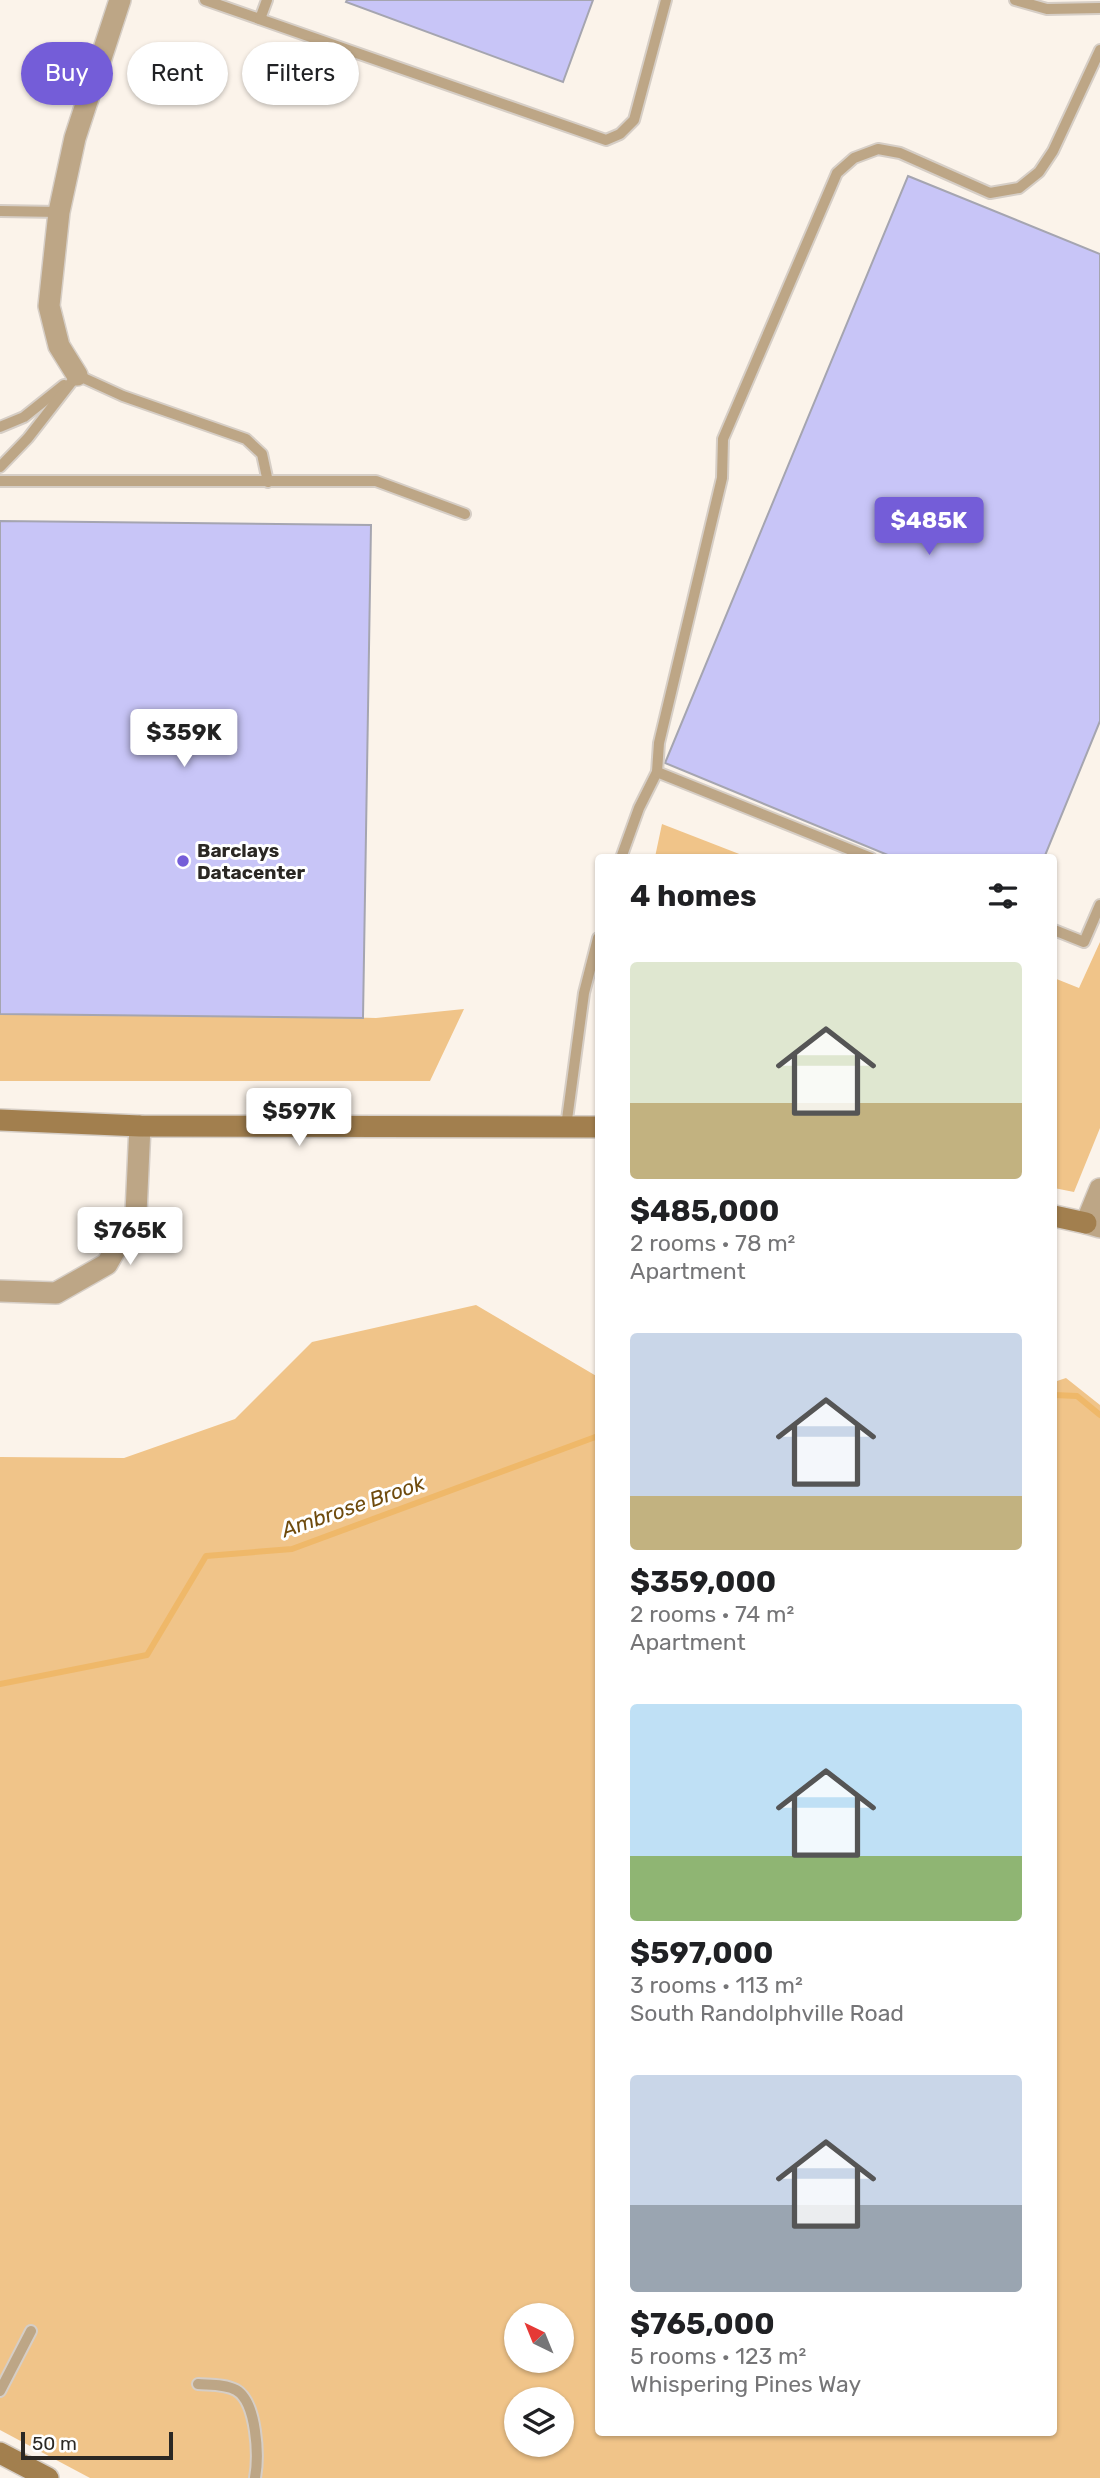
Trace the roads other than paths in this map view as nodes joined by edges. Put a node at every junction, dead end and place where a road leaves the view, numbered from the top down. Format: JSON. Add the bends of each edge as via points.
{"nodes":[{"id":1,"x":120,"y":0,"type":"edge"},
{"id":2,"x":205,"y":0,"type":"edge"},
{"id":3,"x":267,"y":0,"type":"edge"},
{"id":4,"x":666,"y":0,"type":"edge"},
{"id":5,"x":1015,"y":0,"type":"edge"},
{"id":6,"x":1100,"y":8,"type":"edge"},
{"id":7,"x":260,"y":19,"type":"junction"},
{"id":8,"x":1100,"y":50,"type":"edge"},
{"id":9,"x":0,"y":211,"type":"edge"},
{"id":10,"x":59,"y":212,"type":"junction"},
{"id":11,"x":77,"y":375,"type":"junction"},
{"id":12,"x":0,"y":426,"type":"edge"},
{"id":13,"x":0,"y":467,"type":"edge"},
{"id":14,"x":0,"y":481,"type":"edge"},
{"id":15,"x":268,"y":482,"type":"junction"},
{"id":16,"x":466,"y":514,"type":"dead end"},
{"id":17,"x":657,"y":772,"type":"junction"},
{"id":18,"x":622,"y":854,"type":"edge"},
{"id":19,"x":861,"y":854,"type":"edge"},
{"id":20,"x":1100,"y":905,"type":"edge"},
{"id":21,"x":1057,"y":931,"type":"edge"},
{"id":22,"x":595,"y":950,"type":"edge"},
{"id":23,"x":0,"y":1120,"type":"edge"},
{"id":24,"x":141,"y":1126,"type":"junction"},
{"id":25,"x":566,"y":1127,"type":"junction"},
{"id":26,"x":595,"y":1127,"type":"edge"},
{"id":27,"x":1100,"y":1189,"type":"edge"},
{"id":28,"x":1057,"y":1217,"type":"edge"},
{"id":29,"x":1093,"y":1225,"type":"edge"},
{"id":30,"x":0,"y":1291,"type":"edge"},
{"id":31,"x":31,"y":2331,"type":"dead end"},
{"id":32,"x":198,"y":2384,"type":"dead end"},
{"id":33,"x":0,"y":2391,"type":"edge"},
{"id":34,"x":0,"y":2452,"type":"edge"},
{"id":35,"x":48,"y":2478,"type":"edge"},
{"id":36,"x":255,"y":2478,"type":"edge"}],
"edges":[{"from":1,"to":10,"type":"street","via":[[75,138]]},
{"from":2,"to":7,"type":"lane"},
{"from":3,"to":7,"type":"lane"},
{"from":4,"to":7,"type":"lane","via":[[634,120],[606,140]]},
{"from":5,"to":6,"type":"lane","via":[[1047,9]]},
{"from":8,"to":17,"type":"lane","via":[[1053,151],[1039,172],[1019,187],[990,193],[900,153],[878,149],[854,158],[837,173],[723,439],[722,478],[659,743]]},
{"from":9,"to":10,"type":"lane"},
{"from":10,"to":11,"type":"street","via":[[49,306],[59,346]]},
{"from":11,"to":12,"type":"lane","via":[[24,417]]},
{"from":11,"to":13,"type":"lane"},
{"from":11,"to":15,"type":"lane","via":[[246,439],[262,454]]},
{"from":14,"to":15,"type":"lane"},
{"from":15,"to":16,"type":"lane","via":[[376,481]]},
{"from":17,"to":18,"type":"lane"},
{"from":17,"to":19,"type":"lane"},
{"from":20,"to":21,"type":"lane","via":[[1084,942]]},
{"from":22,"to":25,"type":"lane","via":[[584,993]]},
{"from":23,"to":24,"type":"street"},
{"from":24,"to":25,"type":"street"},
{"from":24,"to":30,"type":"street","via":[[136,1213],[107,1264],[55,1293]]},
{"from":25,"to":26,"type":"street"},
{"from":27,"to":29,"type":"street"},
{"from":28,"to":29,"type":"street"},
{"from":31,"to":33,"type":"lane"},
{"from":32,"to":36,"type":"lane","via":[[235,2389],[246,2399],[257,2443]]},
{"from":34,"to":35,"type":"street"}]}
